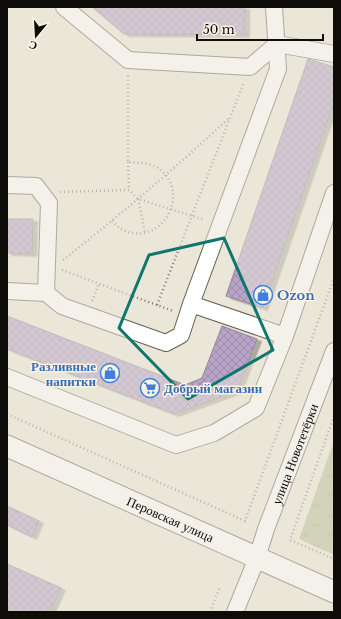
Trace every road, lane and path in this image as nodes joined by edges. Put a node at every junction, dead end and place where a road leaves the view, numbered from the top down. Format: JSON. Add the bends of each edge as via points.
{"nodes":[{"id":1,"x":64,"y":7,"type":"edge"},
{"id":2,"x":274,"y":7,"type":"edge"},
{"id":3,"x":277,"y":44,"type":"junction"},
{"id":4,"x":334,"y":54,"type":"edge"},
{"id":5,"x":128,"y":60,"type":"junction"},
{"id":6,"x":250,"y":67,"type":"junction"},
{"id":7,"x":228,"y":119,"type":"junction"},
{"id":8,"x":128,"y":162,"type":"junction"},
{"id":9,"x":166,"y":176,"type":"junction"},
{"id":10,"x":7,"y":185,"type":"edge"},
{"id":11,"x":129,"y":190,"type":"junction"},
{"id":12,"x":41,"y":192,"type":"junction"},
{"id":13,"x":334,"y":193,"type":"edge"},
{"id":14,"x":138,"y":199,"type":"junction"},
{"id":15,"x":171,"y":210,"type":"junction"},
{"id":16,"x":191,"y":216,"type":"junction"},
{"id":17,"x":112,"y":221,"type":"junction"},
{"id":18,"x":220,"y":225,"type":"junction"},
{"id":19,"x":145,"y":232,"type":"junction"},
{"id":20,"x":50,"y":270,"type":"junction"},
{"id":21,"x":334,"y":278,"type":"edge"},
{"id":22,"x":7,"y":292,"type":"edge"},
{"id":23,"x":46,"y":294,"type":"junction"},
{"id":24,"x":157,"y":305,"type":"junction"},
{"id":25,"x":190,"y":310,"type":"junction"},
{"id":26,"x":284,"y":336,"type":"junction"},
{"id":27,"x":334,"y":351,"type":"edge"},
{"id":28,"x":7,"y":377,"type":"edge"},
{"id":29,"x":7,"y":414,"type":"edge"},
{"id":30,"x":334,"y":416,"type":"edge"},
{"id":31,"x":7,"y":446,"type":"edge"},
{"id":32,"x":257,"y":558,"type":"junction"},
{"id":33,"x":334,"y":559,"type":"edge"},
{"id":34,"x":220,"y":586,"type":"dead end"},
{"id":35,"x":334,"y":592,"type":"edge"},
{"id":36,"x":210,"y":612,"type":"edge"},
{"id":37,"x":235,"y":612,"type":"edge"}],
"edges":[{"from":1,"to":5,"type":"street"},
{"from":2,"to":3,"type":"street"},
{"from":3,"to":4,"type":"street"},
{"from":3,"to":6,"type":"street"},
{"from":3,"to":18,"type":"street","via":[[278,69]]},
{"from":5,"to":6,"type":"street"},
{"from":5,"to":8,"type":"path"},
{"from":6,"to":7,"type":"path"},
{"from":7,"to":9,"type":"path"},
{"from":7,"to":16,"type":"path"},
{"from":8,"to":9,"type":"path","via":[[147,164]]},
{"from":8,"to":11,"type":"path"},
{"from":9,"to":14,"type":"path"},
{"from":9,"to":15,"type":"path","via":[[172,186],[174,198]]},
{"from":10,"to":12,"type":"street","via":[[36,186]]},
{"from":11,"to":12,"type":"path"},
{"from":11,"to":14,"type":"path"},
{"from":12,"to":20,"type":"street","via":[[49,203]]},
{"from":13,"to":26,"type":"street"},
{"from":14,"to":15,"type":"path"},
{"from":14,"to":17,"type":"path"},
{"from":14,"to":19,"type":"path"},
{"from":15,"to":16,"type":"path"},
{"from":15,"to":19,"type":"path","via":[[165,221]]},
{"from":16,"to":18,"type":"path"},
{"from":16,"to":24,"type":"path"},
{"from":17,"to":19,"type":"path","via":[[121,229],[133,233]]},
{"from":17,"to":20,"type":"path"},
{"from":18,"to":25,"type":"street"},
{"from":20,"to":23,"type":"street"},
{"from":20,"to":24,"type":"path"},
{"from":21,"to":29,"type":"path","via":[[245,521]]},
{"from":22,"to":23,"type":"street"},
{"from":23,"to":25,"type":"street","via":[[62,306],[166,343],[181,335]]},
{"from":24,"to":25,"type":"path"},
{"from":25,"to":26,"type":"street"},
{"from":26,"to":28,"type":"street","via":[[256,408],[214,433],[176,445]]},
{"from":27,"to":32,"type":"street","name":"улица Новотетёрки"},
{"from":30,"to":33,"type":"path","via":[[290,540]]},
{"from":31,"to":32,"type":"main road","name":"Перовская улица"},
{"from":32,"to":35,"type":"main road","name":"Перовская улица"},
{"from":32,"to":37,"type":"street","name":"улица Новотетёрки"},
{"from":34,"to":36,"type":"path"}]}
